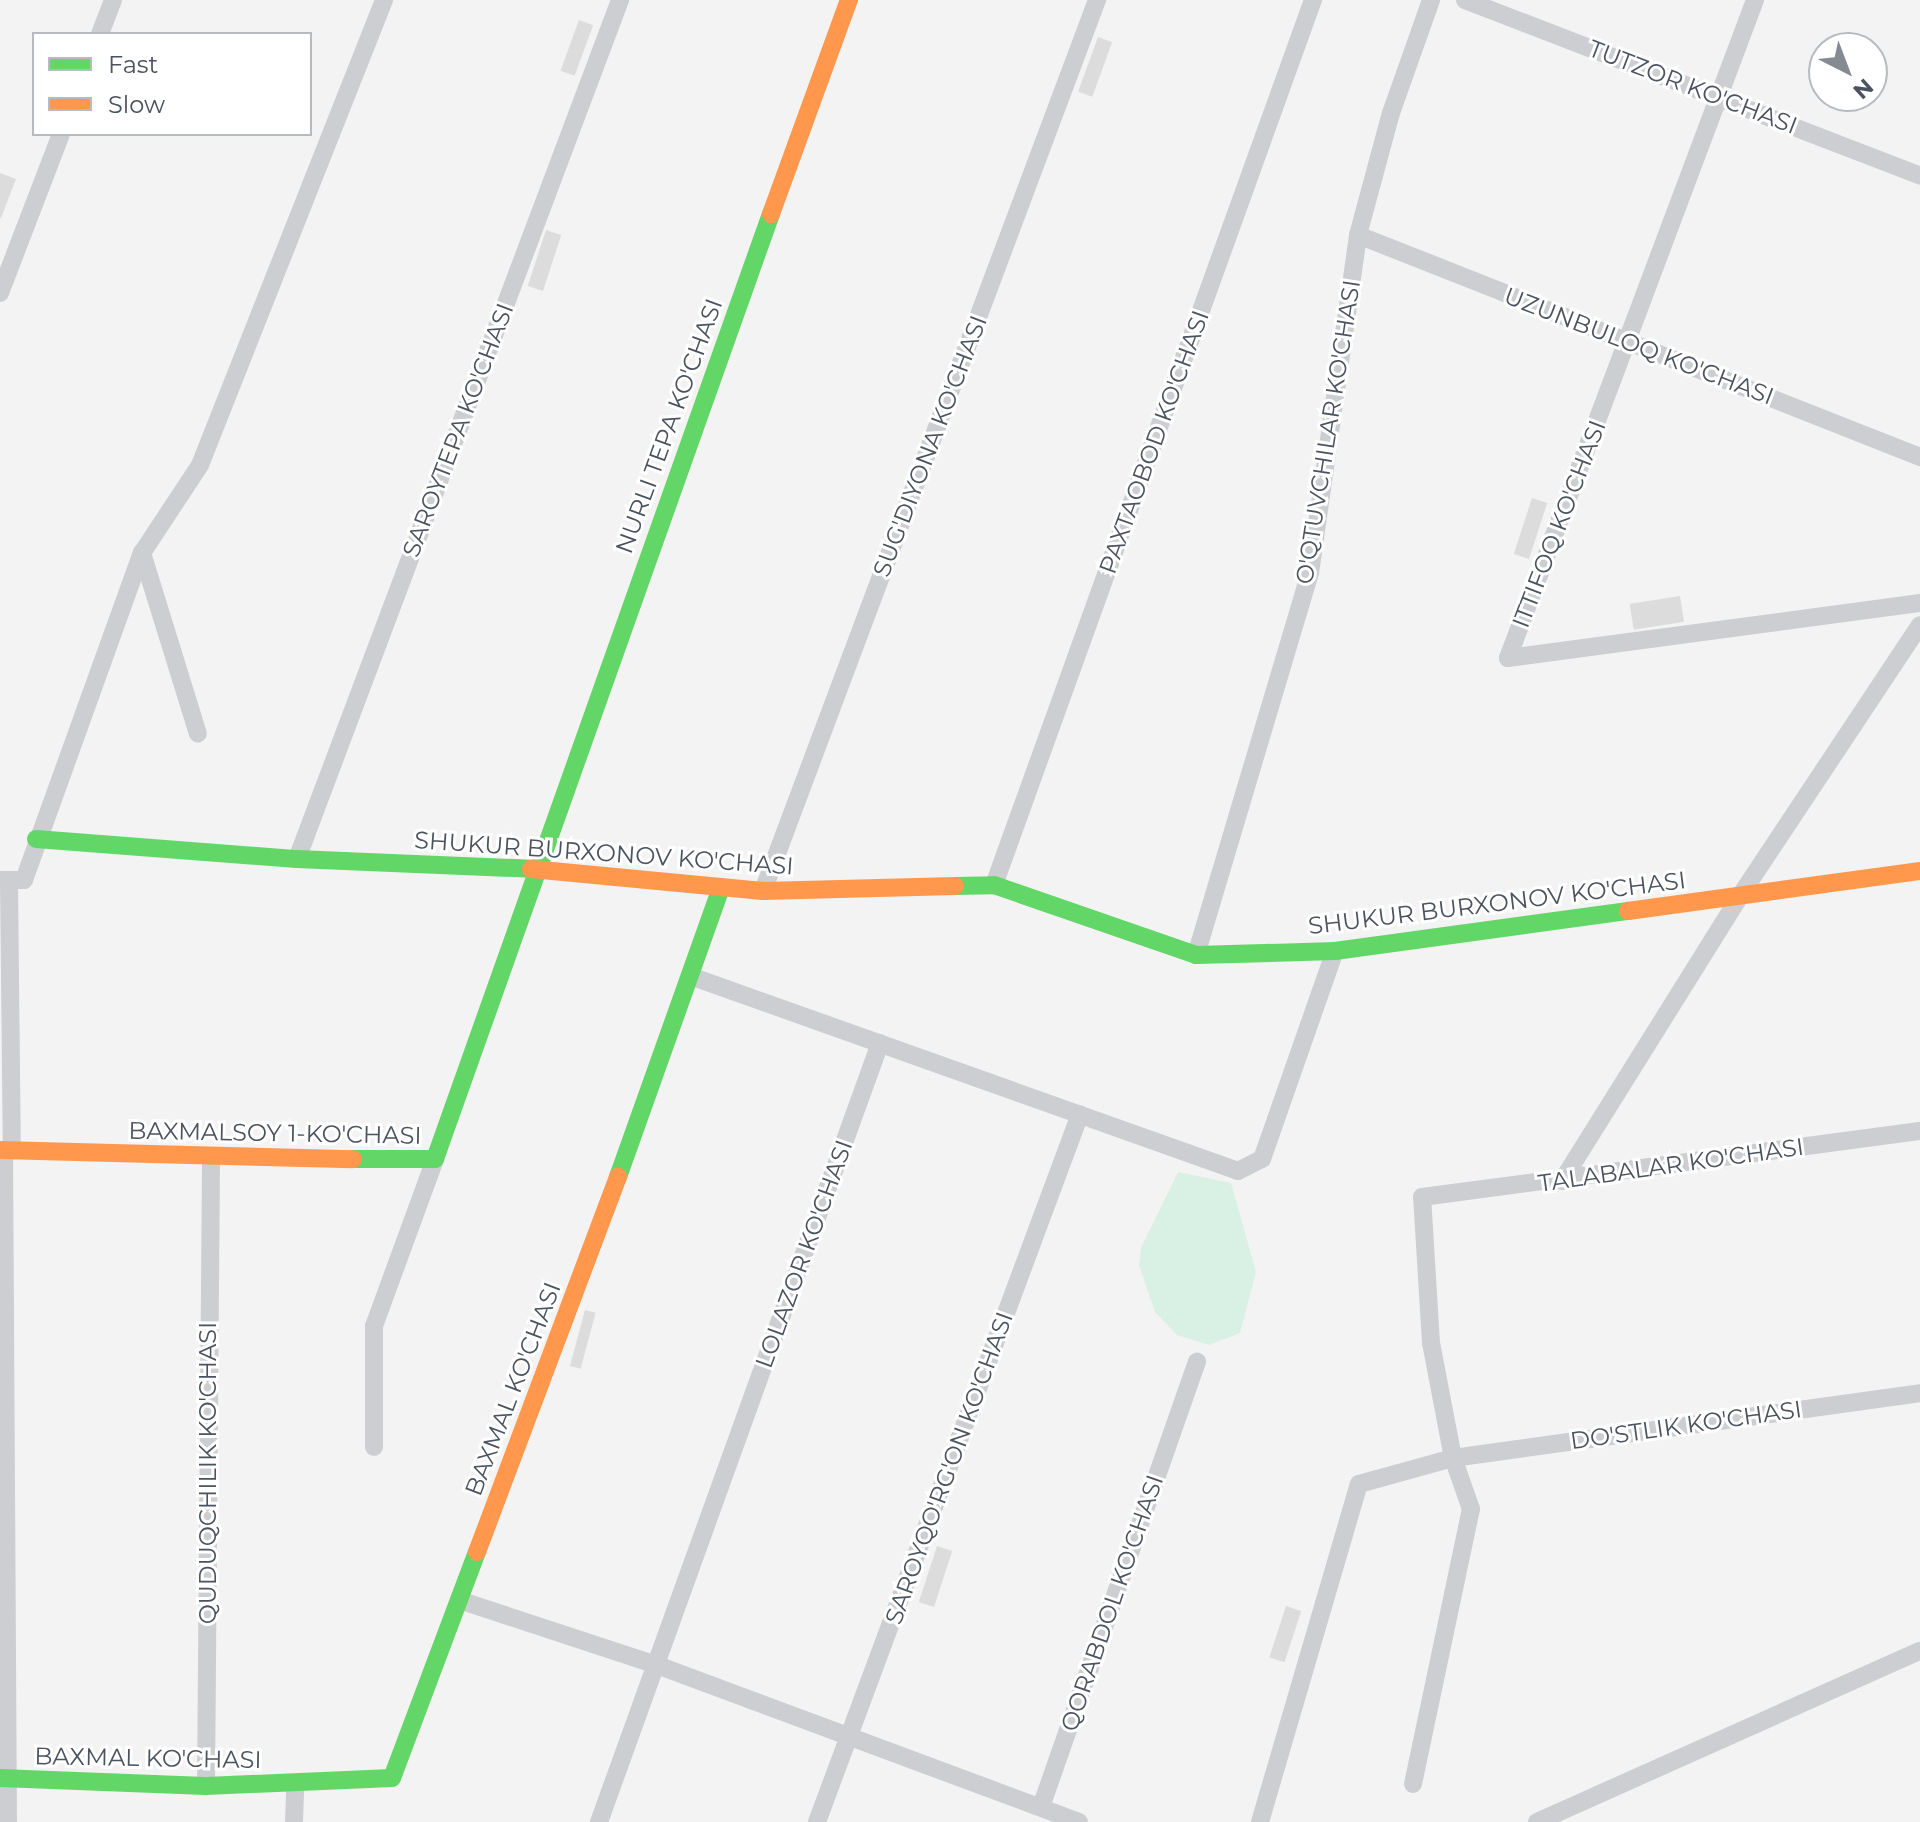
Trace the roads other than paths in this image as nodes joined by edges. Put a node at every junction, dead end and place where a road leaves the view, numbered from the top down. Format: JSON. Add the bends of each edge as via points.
{"nodes":[{"id":1,"x":113,"y":0,"type":"edge"},
{"id":2,"x":384,"y":0,"type":"edge"},
{"id":3,"x":620,"y":0,"type":"edge"},
{"id":4,"x":849,"y":0,"type":"edge"},
{"id":5,"x":1097,"y":0,"type":"edge"},
{"id":6,"x":1313,"y":0,"type":"edge"},
{"id":7,"x":1431,"y":0,"type":"edge"},
{"id":8,"x":1465,"y":0,"type":"edge"},
{"id":9,"x":1755,"y":0,"type":"edge"},
{"id":10,"x":101,"y":32,"type":"edge"},
{"id":11,"x":1720,"y":97,"type":"junction"},
{"id":12,"x":60,"y":136,"type":"edge"},
{"id":13,"x":1920,"y":176,"type":"edge"},
{"id":14,"x":1358,"y":235,"type":"junction"},
{"id":15,"x":0,"y":293,"type":"edge"},
{"id":16,"x":1629,"y":342,"type":"junction"},
{"id":17,"x":1920,"y":457,"type":"edge"},
{"id":18,"x":142,"y":553,"type":"junction"},
{"id":19,"x":1920,"y":603,"type":"edge"},
{"id":20,"x":1920,"y":625,"type":"edge"},
{"id":21,"x":198,"y":734,"type":"dead end"},
{"id":22,"x":36,"y":839,"type":"junction"},
{"id":23,"x":297,"y":859,"type":"junction"},
{"id":24,"x":534,"y":869,"type":"junction"},
{"id":25,"x":1920,"y":871,"type":"edge"},
{"id":26,"x":4,"y":880,"type":"edge"},
{"id":27,"x":994,"y":885,"type":"junction"},
{"id":28,"x":721,"y":888,"type":"junction"},
{"id":29,"x":763,"y":891,"type":"junction"},
{"id":30,"x":1740,"y":896,"type":"junction"},
{"id":31,"x":1335,"y":951,"type":"junction"},
{"id":32,"x":1196,"y":955,"type":"junction"},
{"id":33,"x":693,"y":977,"type":"junction"},
{"id":34,"x":880,"y":1043,"type":"junction"},
{"id":35,"x":1080,"y":1114,"type":"junction"},
{"id":36,"x":1920,"y":1131,"type":"edge"},
{"id":37,"x":5,"y":1150,"type":"edge"},
{"id":38,"x":211,"y":1159,"type":"junction"},
{"id":39,"x":435,"y":1159,"type":"junction"},
{"id":40,"x":1562,"y":1181,"type":"junction"},
{"id":41,"x":1197,"y":1361,"type":"dead end"},
{"id":42,"x":1920,"y":1393,"type":"edge"},
{"id":43,"x":374,"y":1447,"type":"dead end"},
{"id":44,"x":1453,"y":1458,"type":"junction"},
{"id":45,"x":459,"y":1600,"type":"junction"},
{"id":46,"x":1920,"y":1651,"type":"edge"},
{"id":47,"x":657,"y":1665,"type":"junction"},
{"id":48,"x":849,"y":1739,"type":"junction"},
{"id":49,"x":4,"y":1778,"type":"edge"},
{"id":50,"x":295,"y":1784,"type":"junction"},
{"id":51,"x":1413,"y":1784,"type":"dead end"},
{"id":52,"x":206,"y":1786,"type":"junction"},
{"id":53,"x":1041,"y":1807,"type":"junction"},
{"id":54,"x":8,"y":1822,"type":"edge"},
{"id":55,"x":294,"y":1822,"type":"edge"},
{"id":56,"x":599,"y":1822,"type":"edge"},
{"id":57,"x":817,"y":1822,"type":"edge"},
{"id":58,"x":1079,"y":1822,"type":"edge"},
{"id":59,"x":1260,"y":1822,"type":"edge"},
{"id":60,"x":1537,"y":1822,"type":"edge"}],
"edges":[{"from":1,"to":10,"type":"street"},
{"from":2,"to":18,"type":"street","via":[[200,465]]},
{"from":3,"to":23,"type":"street","name":"SAROYTEPA KO'CHASI"},
{"from":4,"to":24,"type":"street","name":"NURLI TEPA KO'CHASI"},
{"from":5,"to":29,"type":"street","name":"SUG'DIYONA KO'CHASI"},
{"from":6,"to":27,"type":"street","name":"PAXTAOBOD KO'CHASI"},
{"from":7,"to":14,"type":"street","name":"O'QTUVCHILAR KO'CHASI","via":[[1391,113]]},
{"from":8,"to":11,"type":"street","name":"TUTZOR KO'CHASI"},
{"from":9,"to":11,"type":"street","name":"ITTIFOQ KO'CHASI"},
{"from":11,"to":13,"type":"street","name":"TUTZOR KO'CHASI"},
{"from":11,"to":16,"type":"street","name":"ITTIFOQ KO'CHASI"},
{"from":12,"to":15,"type":"street"},
{"from":14,"to":16,"type":"street","name":"UZUNBULOQ KO'CHASI"},
{"from":14,"to":32,"type":"street","name":"O'QTUVCHILAR KO'CHASI","via":[[1310,573]]},
{"from":16,"to":17,"type":"street","name":"UZUNBULOQ KO'CHASI"},
{"from":16,"to":19,"type":"street","name":"ITTIFOQ KO'CHASI","via":[[1508,658]]},
{"from":18,"to":21,"type":"street"},
{"from":18,"to":22,"type":"street"},
{"from":20,"to":30,"type":"street"},
{"from":22,"to":23,"type":"street","name":"SHUKUR BURXONOV KO'CHASI"},
{"from":22,"to":26,"type":"street","via":[[24,880]]},
{"from":23,"to":24,"type":"street","name":"SHUKUR BURXONOV KO'CHASI"},
{"from":24,"to":28,"type":"street","name":"SHUKUR BURXONOV KO'CHASI"},
{"from":24,"to":39,"type":"street","name":"BAXMALSOY 1-KO'CHASI"},
{"from":25,"to":30,"type":"street","name":"SHUKUR BURXONOV KO'CHASI"},
{"from":26,"to":37,"type":"street"},
{"from":27,"to":29,"type":"street","name":"SHUKUR BURXONOV KO'CHASI"},
{"from":27,"to":32,"type":"street","name":"SHUKUR BURXONOV KO'CHASI"},
{"from":28,"to":29,"type":"street","name":"SHUKUR BURXONOV KO'CHASI"},
{"from":28,"to":33,"type":"street","name":"BAXMAL KO'CHASI"},
{"from":30,"to":31,"type":"street","name":"SHUKUR BURXONOV KO'CHASI"},
{"from":30,"to":40,"type":"street"},
{"from":31,"to":32,"type":"street","name":"SHUKUR BURXONOV KO'CHASI"},
{"from":31,"to":35,"type":"street","via":[[1262,1159],[1238,1171]]},
{"from":33,"to":34,"type":"street"},
{"from":33,"to":45,"type":"street","name":"BAXMAL KO'CHASI"},
{"from":34,"to":35,"type":"street"},
{"from":34,"to":47,"type":"street","name":"LOLAZOR KO'CHASI"},
{"from":35,"to":48,"type":"street","name":"SAROYQO'RG'ON KO'CHASI"},
{"from":36,"to":40,"type":"street","name":"TALABALAR KO'CHASI"},
{"from":37,"to":38,"type":"street","name":"BAXMALSOY 1-KO'CHASI"},
{"from":37,"to":49,"type":"street"},
{"from":38,"to":39,"type":"street","name":"BAXMALSOY 1-KO'CHASI"},
{"from":38,"to":52,"type":"street","name":"QUDUQCHILIK KO'CHASI"},
{"from":39,"to":43,"type":"street","via":[[374,1326]]},
{"from":40,"to":44,"type":"street","name":"TALABALAR KO'CHASI","via":[[1422,1197],[1431,1343]]},
{"from":41,"to":53,"type":"street","name":"QORABDOL KO'CHASI"},
{"from":42,"to":44,"type":"street","name":"DO'STLIK KO'CHASI"},
{"from":44,"to":51,"type":"street","via":[[1471,1509]]},
{"from":44,"to":59,"type":"street","name":"DO'STLIK KO'CHASI","via":[[1359,1484]]},
{"from":45,"to":47,"type":"street"},
{"from":45,"to":50,"type":"street","name":"BAXMAL KO'CHASI","via":[[392,1778]]},
{"from":46,"to":60,"type":"street"},
{"from":47,"to":48,"type":"street"},
{"from":47,"to":56,"type":"street","name":"LOLAZOR KO'CHASI"},
{"from":48,"to":53,"type":"street"},
{"from":48,"to":57,"type":"street","name":"SAROYQO'RG'ON KO'CHASI"},
{"from":49,"to":52,"type":"street","name":"BAХMAL KO'CHASI"},
{"from":49,"to":54,"type":"street"},
{"from":50,"to":52,"type":"street","name":"BAХMAL KO'CHASI"},
{"from":50,"to":55,"type":"street"},
{"from":53,"to":58,"type":"street"}]}
